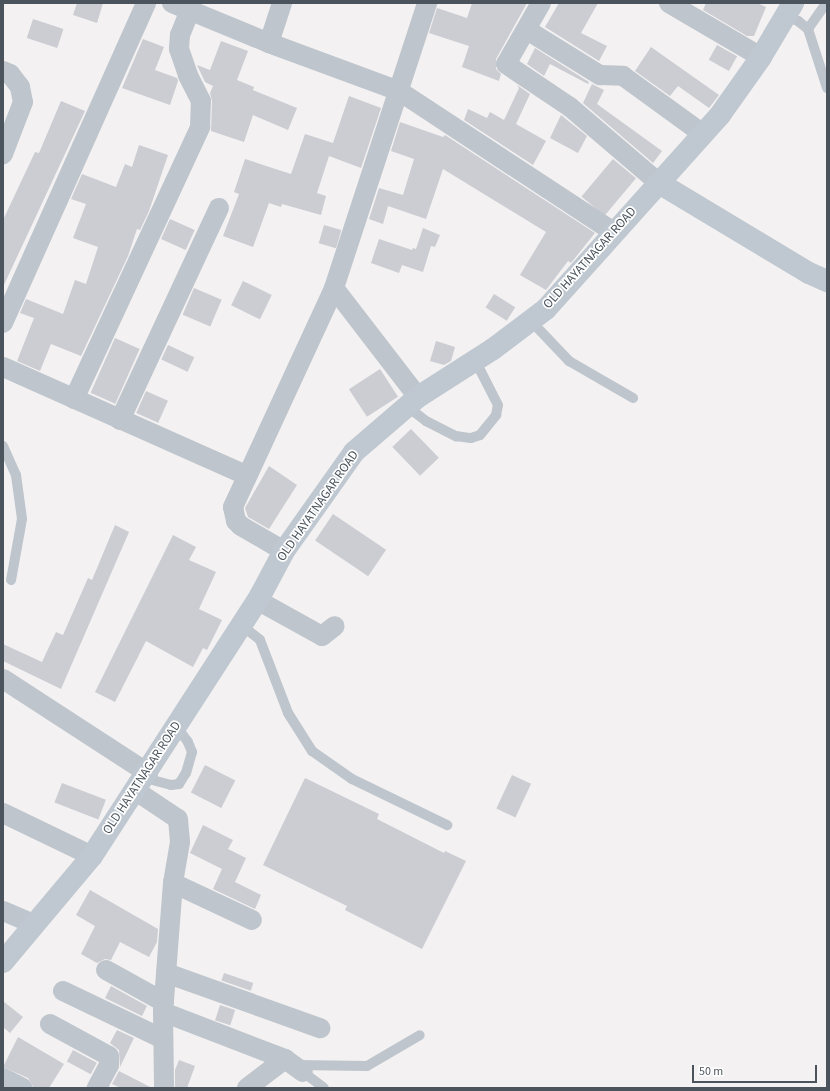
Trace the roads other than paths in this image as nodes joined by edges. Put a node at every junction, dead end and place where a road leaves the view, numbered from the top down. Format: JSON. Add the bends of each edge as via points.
{"nodes":[{"id":1,"x":146,"y":3,"type":"edge"},
{"id":2,"x":172,"y":3,"type":"edge"},
{"id":3,"x":282,"y":3,"type":"edge"},
{"id":4,"x":427,"y":3,"type":"edge"},
{"id":5,"x":669,"y":3,"type":"edge"},
{"id":6,"x":826,"y":3,"type":"edge"},
{"id":7,"x":537,"y":4,"type":"edge"},
{"id":8,"x":190,"y":10,"type":"junction"},
{"id":9,"x":697,"y":10,"type":"edge"},
{"id":10,"x":789,"y":10,"type":"edge"},
{"id":11,"x":808,"y":29,"type":"junction"},
{"id":12,"x":527,"y":30,"type":"junction"},
{"id":13,"x":269,"y":43,"type":"junction"},
{"id":14,"x":762,"y":57,"type":"junction"},
{"id":15,"x":3,"y":71,"type":"edge"},
{"id":16,"x":827,"y":88,"type":"edge"},
{"id":17,"x":399,"y":91,"type":"junction"},
{"id":18,"x":703,"y":134,"type":"junction"},
{"id":19,"x":3,"y":154,"type":"edge"},
{"id":20,"x":659,"y":183,"type":"junction"},
{"id":21,"x":219,"y":208,"type":"dead end"},
{"id":22,"x":614,"y":232,"type":"junction"},
{"id":23,"x":827,"y":280,"type":"edge"},
{"id":24,"x":334,"y":288,"type":"junction"},
{"id":25,"x":530,"y":320,"type":"junction"},
{"id":26,"x":3,"y":323,"type":"edge"},
{"id":27,"x":475,"y":360,"type":"junction"},
{"id":28,"x":3,"y":367,"type":"edge"},
{"id":29,"x":633,"y":398,"type":"dead end"},
{"id":30,"x":74,"y":399,"type":"junction"},
{"id":31,"x":413,"y":402,"type":"junction"},
{"id":32,"x":120,"y":420,"type":"junction"},
{"id":33,"x":3,"y":446,"type":"edge"},
{"id":34,"x":246,"y":474,"type":"junction"},
{"id":35,"x":284,"y":551,"type":"junction"},
{"id":36,"x":11,"y":580,"type":"dead end"},
{"id":37,"x":257,"y":600,"type":"junction"},
{"id":38,"x":241,"y":625,"type":"junction"},
{"id":39,"x":335,"y":626,"type":"dead end"},
{"id":40,"x":3,"y":679,"type":"edge"},
{"id":41,"x":176,"y":726,"type":"junction"},
{"id":42,"x":143,"y":780,"type":"junction"},
{"id":43,"x":3,"y":813,"type":"edge"},
{"id":44,"x":447,"y":825,"type":"dead end"},
{"id":45,"x":92,"y":856,"type":"junction"},
{"id":46,"x":173,"y":883,"type":"junction"},
{"id":47,"x":3,"y":911,"type":"edge"},
{"id":48,"x":252,"y":920,"type":"dead end"},
{"id":49,"x":33,"y":924,"type":"junction"},
{"id":50,"x":3,"y":962,"type":"edge"},
{"id":51,"x":106,"y":970,"type":"dead end"},
{"id":52,"x":166,"y":973,"type":"junction"},
{"id":53,"x":63,"y":991,"type":"dead end"},
{"id":54,"x":163,"y":1007,"type":"junction"},
{"id":55,"x":50,"y":1024,"type":"dead end"},
{"id":56,"x":320,"y":1028,"type":"dead end"},
{"id":57,"x":420,"y":1035,"type":"dead end"},
{"id":58,"x":163,"y":1039,"type":"junction"},
{"id":59,"x":294,"y":1066,"type":"junction"},
{"id":60,"x":3,"y":1078,"type":"edge"},
{"id":61,"x":23,"y":1088,"type":"edge"},
{"id":62,"x":97,"y":1088,"type":"edge"},
{"id":63,"x":164,"y":1088,"type":"edge"},
{"id":64,"x":247,"y":1088,"type":"edge"},
{"id":65,"x":324,"y":1088,"type":"edge"}],
"edges":[{"from":1,"to":26,"type":"street"},
{"from":2,"to":8,"type":"street"},
{"from":3,"to":13,"type":"street"},
{"from":4,"to":17,"type":"street"},
{"from":5,"to":9,"type":"street"},
{"from":6,"to":11,"type":"lane"},
{"from":7,"to":12,"type":"street"},
{"from":8,"to":13,"type":"street"},
{"from":8,"to":30,"type":"street","via":[[180,35],[179,49],[188,75],[201,100],[200,127]]},
{"from":9,"to":14,"type":"street"},
{"from":10,"to":11,"type":"lane"},
{"from":10,"to":14,"type":"street","name":"OLD HAYATNAGAR ROAD"},
{"from":11,"to":16,"type":"lane"},
{"from":12,"to":18,"type":"street","via":[[600,75],[623,76]]},
{"from":12,"to":20,"type":"street","via":[[506,64],[570,106]]},
{"from":13,"to":17,"type":"street"},
{"from":14,"to":18,"type":"street","name":"OLD HAYATNAGAR ROAD"},
{"from":15,"to":19,"type":"street","via":[[10,74],[20,88],[23,102]]},
{"from":17,"to":22,"type":"street"},
{"from":17,"to":24,"type":"street"},
{"from":18,"to":20,"type":"street","name":"OLD HAYATNAGAR ROAD"},
{"from":20,"to":22,"type":"street","name":"OLD HAYATNAGAR ROAD"},
{"from":20,"to":23,"type":"street","via":[[809,273]]},
{"from":21,"to":32,"type":"street"},
{"from":22,"to":25,"type":"street","name":"OLD HAYATNAGAR ROAD","via":[[546,308]]},
{"from":24,"to":31,"type":"street"},
{"from":24,"to":34,"type":"street"},
{"from":25,"to":27,"type":"street","name":"OLD HAYATNAGAR ROAD"},
{"from":25,"to":29,"type":"lane","via":[[569,361]]},
{"from":27,"to":31,"type":"street","name":"OLD HAYATNAGAR ROAD"},
{"from":27,"to":31,"type":"lane","via":[[498,405],[496,415],[480,435],[471,438],[456,436],[426,421]]},
{"from":28,"to":30,"type":"street"},
{"from":30,"to":32,"type":"street"},
{"from":31,"to":35,"type":"street","name":"OLD HAYATNAGAR ROAD","via":[[354,452]]},
{"from":32,"to":34,"type":"street"},
{"from":33,"to":36,"type":"lane","via":[[16,475],[22,519]]},
{"from":34,"to":35,"type":"street","via":[[233,507],[236,521]]},
{"from":35,"to":37,"type":"street","name":"OLD HAYATNAGAR ROAD"},
{"from":37,"to":38,"type":"street","name":"OLD HAYATNAGAR ROAD"},
{"from":37,"to":39,"type":"street","via":[[322,636]]},
{"from":38,"to":41,"type":"street","name":"OLD HAYATNAGAR ROAD"},
{"from":38,"to":44,"type":"lane","via":[[260,640],[288,713],[312,751],[352,779]]},
{"from":40,"to":42,"type":"street"},
{"from":41,"to":42,"type":"street","name":"OLD HAYATNAGAR ROAD"},
{"from":41,"to":42,"type":"lane","via":[[192,752],[186,773],[179,784]]},
{"from":42,"to":45,"type":"street","name":"OLD HAYATNAGAR ROAD"},
{"from":42,"to":46,"type":"street","via":[[178,819],[180,842]]},
{"from":43,"to":45,"type":"street"},
{"from":45,"to":49,"type":"street","name":"OLD HAYATNAGAR ROAD"},
{"from":46,"to":48,"type":"street"},
{"from":46,"to":52,"type":"street"},
{"from":47,"to":49,"type":"street"},
{"from":49,"to":50,"type":"street","name":"OLD HAYATNAGAR ROAD"},
{"from":51,"to":54,"type":"street"},
{"from":52,"to":54,"type":"street"},
{"from":52,"to":56,"type":"street"},
{"from":53,"to":58,"type":"street"},
{"from":54,"to":58,"type":"street"},
{"from":54,"to":59,"type":"street"},
{"from":55,"to":62,"type":"street","via":[[108,1056],[108,1065]]},
{"from":57,"to":59,"type":"lane","via":[[367,1066]]},
{"from":58,"to":63,"type":"street"},
{"from":59,"to":64,"type":"street"},
{"from":59,"to":65,"type":"lane"},
{"from":60,"to":61,"type":"street"}]}
